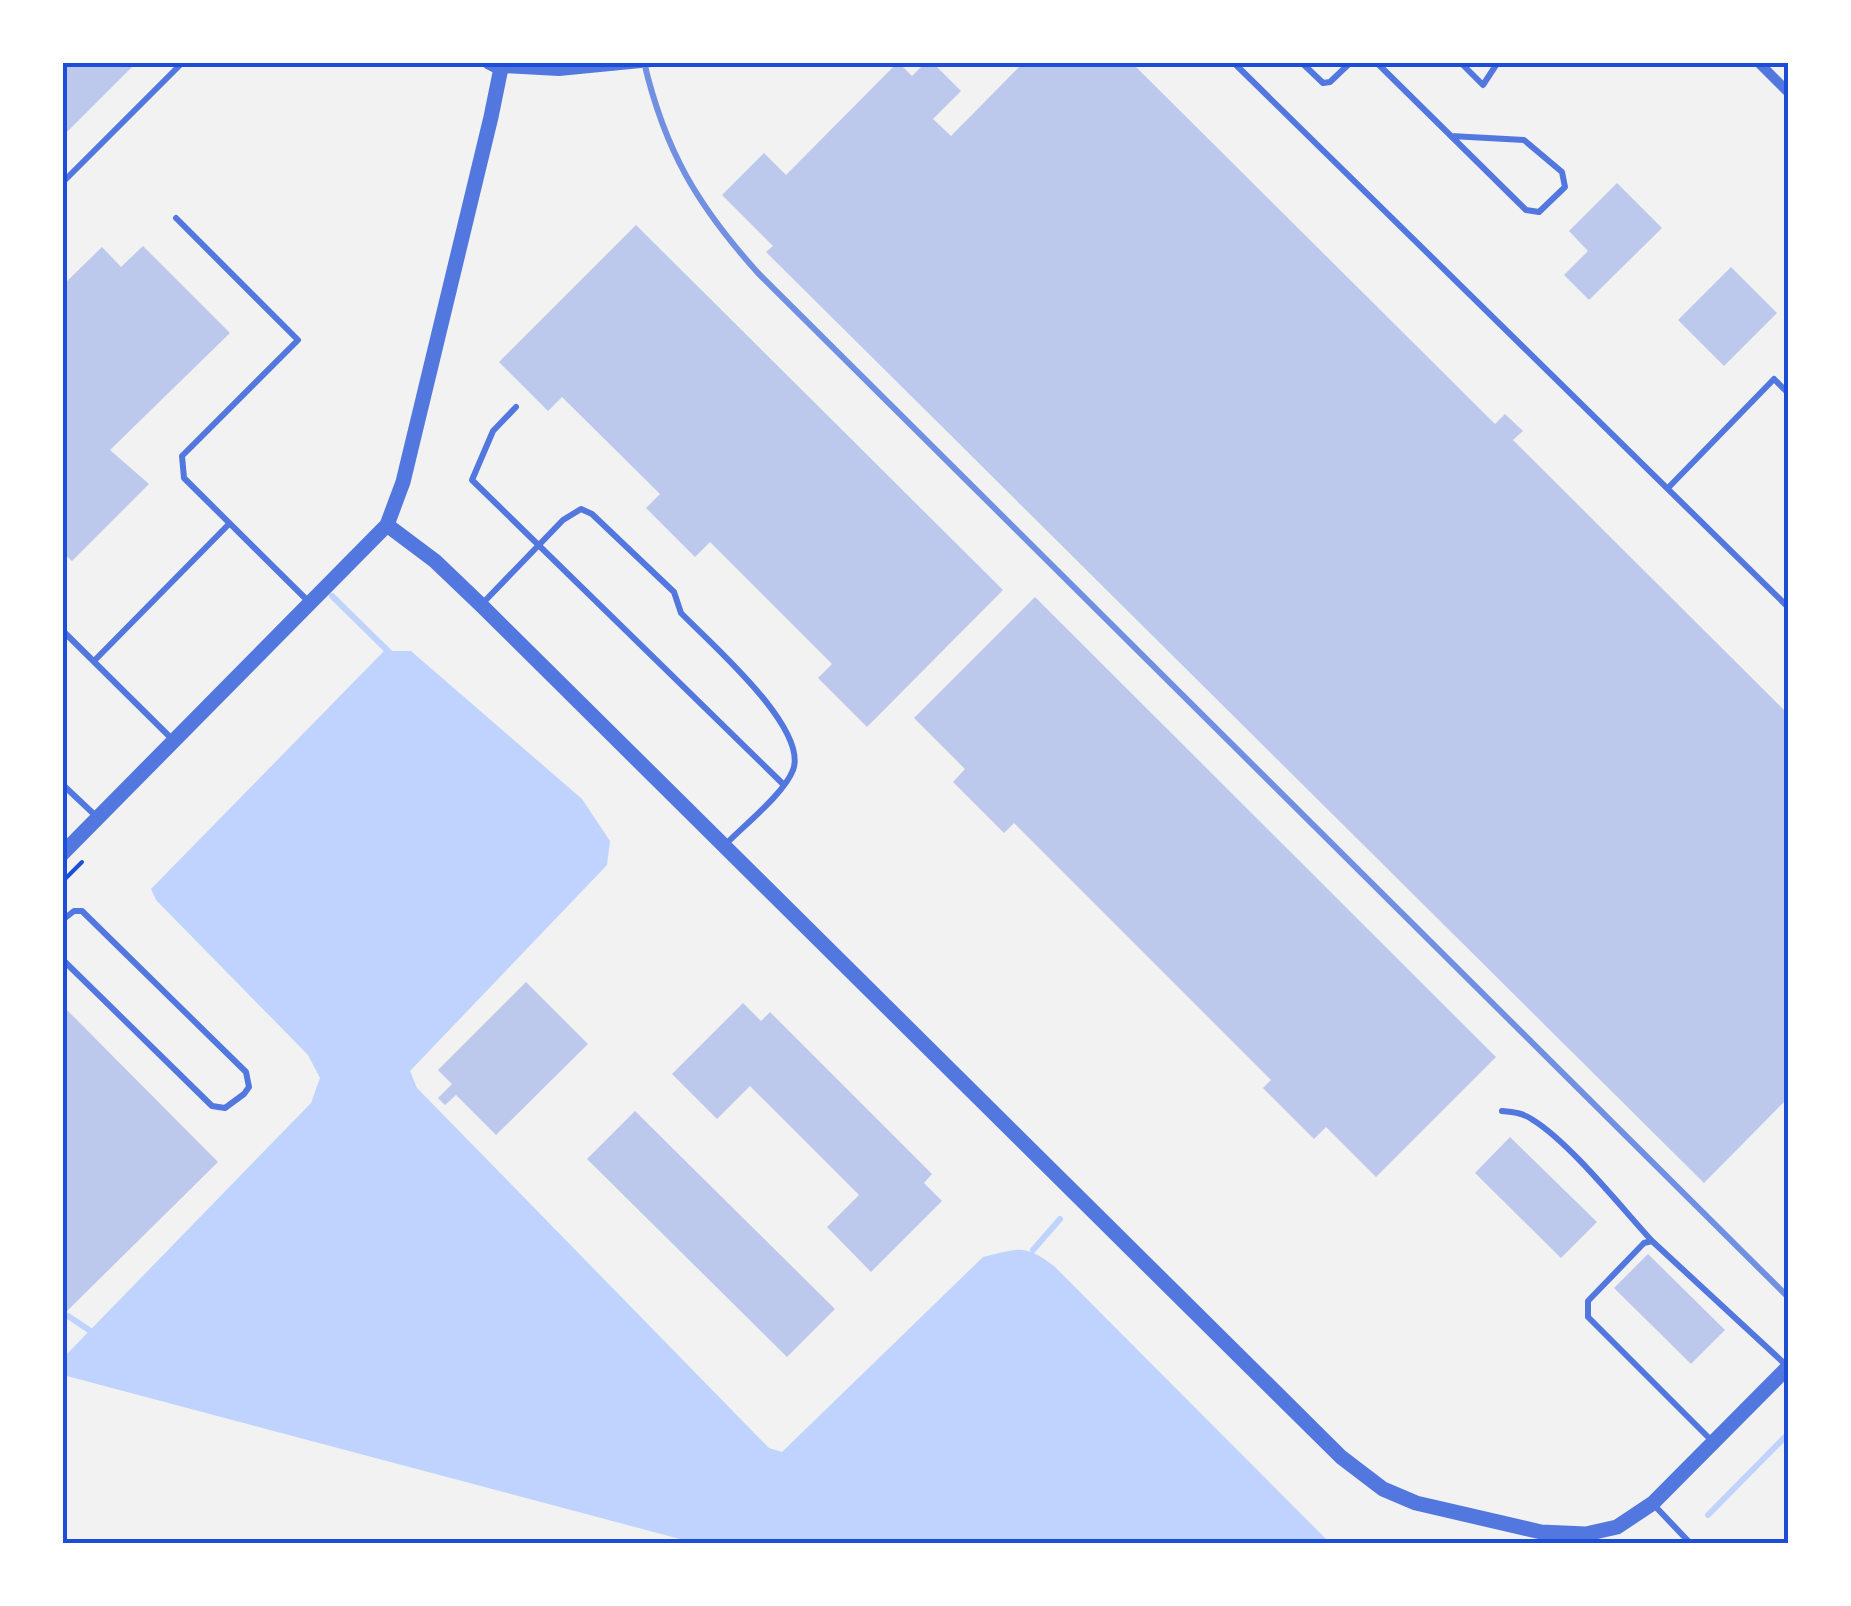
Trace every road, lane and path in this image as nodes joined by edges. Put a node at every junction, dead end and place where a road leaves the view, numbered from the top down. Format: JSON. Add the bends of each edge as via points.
{"nodes":[{"id":1,"x":184,"y":62,"type":"edge"},
{"id":2,"x":651,"y":62,"type":"edge"},
{"id":3,"x":1234,"y":62,"type":"edge"},
{"id":4,"x":1301,"y":62,"type":"edge"},
{"id":5,"x":1351,"y":62,"type":"edge"},
{"id":6,"x":1376,"y":62,"type":"edge"},
{"id":7,"x":1460,"y":62,"type":"edge"},
{"id":8,"x":1498,"y":62,"type":"edge"},
{"id":9,"x":1758,"y":62,"type":"edge"},
{"id":10,"x":495,"y":65,"type":"edge"},
{"id":11,"x":1788,"y":92,"type":"edge"},
{"id":12,"x":1451,"y":136,"type":"junction"},
{"id":13,"x":62,"y":183,"type":"edge"},
{"id":14,"x":176,"y":218,"type":"dead end"},
{"id":15,"x":1788,"y":393,"type":"edge"},
{"id":16,"x":516,"y":406,"type":"dead end"},
{"id":17,"x":1668,"y":488,"type":"junction"},
{"id":18,"x":229,"y":524,"type":"junction"},
{"id":19,"x":387,"y":524,"type":"junction"},
{"id":20,"x":538,"y":546,"type":"junction"},
{"id":21,"x":310,"y":603,"type":"junction"},
{"id":22,"x":482,"y":605,"type":"junction"},
{"id":23,"x":1788,"y":607,"type":"edge"},
{"id":24,"x":62,"y":630,"type":"edge"},
{"id":25,"x":94,"y":661,"type":"junction"},
{"id":26,"x":174,"y":741,"type":"junction"},
{"id":27,"x":62,"y":784,"type":"edge"},
{"id":28,"x":782,"y":784,"type":"junction"},
{"id":29,"x":98,"y":818,"type":"junction"},
{"id":30,"x":724,"y":846,"type":"junction"},
{"id":31,"x":62,"y":854,"type":"edge"},
{"id":32,"x":82,"y":862,"type":"dead end"},
{"id":33,"x":62,"y":882,"type":"edge"},
{"id":34,"x":63,"y":918,"type":"edge"},
{"id":35,"x":62,"y":958,"type":"edge"},
{"id":36,"x":1502,"y":1111,"type":"dead end"},
{"id":37,"x":1652,"y":1242,"type":"junction"},
{"id":38,"x":1788,"y":1367,"type":"edge"},
{"id":39,"x":1713,"y":1442,"type":"junction"},
{"id":40,"x":1653,"y":1503,"type":"junction"},
{"id":41,"x":1691,"y":1544,"type":"edge"}],
"edges":[{"from":1,"to":13,"type":"lane"},
{"from":2,"to":10,"type":"street","via":[[558,71]]},
{"from":3,"to":17,"type":"lane"},
{"from":4,"to":5,"type":"lane","via":[[1323,83]]},
{"from":6,"to":12,"type":"lane"},
{"from":7,"to":8,"type":"lane","via":[[1483,84]]},
{"from":9,"to":11,"type":"street"},
{"from":10,"to":19,"type":"street","via":[[403,482]]},
{"from":12,"to":12,"type":"lane","via":[[1530,213],[1565,187],[1562,172],[1524,140]]},
{"from":14,"to":18,"type":"lane","via":[[298,340],[182,456],[184,478]]},
{"from":15,"to":17,"type":"lane","via":[[1774,379]]},
{"from":16,"to":20,"type":"lane","via":[[493,431],[472,480]]},
{"from":17,"to":23,"type":"lane"},
{"from":18,"to":21,"type":"lane"},
{"from":18,"to":25,"type":"lane"},
{"from":19,"to":21,"type":"street"},
{"from":19,"to":22,"type":"street"},
{"from":20,"to":22,"type":"lane"},
{"from":20,"to":28,"type":"lane"},
{"from":20,"to":28,"type":"lane","via":[[581,509],[674,592],[681,612],[776,712],[794,746],[792,770]]},
{"from":21,"to":26,"type":"street"},
{"from":22,"to":30,"type":"street"},
{"from":24,"to":25,"type":"lane"},
{"from":25,"to":26,"type":"lane"},
{"from":26,"to":29,"type":"street"},
{"from":27,"to":29,"type":"lane"},
{"from":28,"to":30,"type":"lane"},
{"from":29,"to":31,"type":"street"},
{"from":30,"to":40,"type":"street","via":[[1341,1457],[1383,1489],[1541,1532],[1616,1527]]},
{"from":32,"to":33,"type":"path"},
{"from":34,"to":35,"type":"lane","via":[[82,911],[246,1072],[244,1094],[226,1108],[212,1106]]},
{"from":36,"to":37,"type":"lane","via":[[1534,1120]]},
{"from":37,"to":38,"type":"lane"},
{"from":37,"to":39,"type":"lane","via":[[1588,1300],[1588,1317]]},
{"from":38,"to":39,"type":"street"},
{"from":39,"to":40,"type":"street"},
{"from":40,"to":41,"type":"lane"}]}
